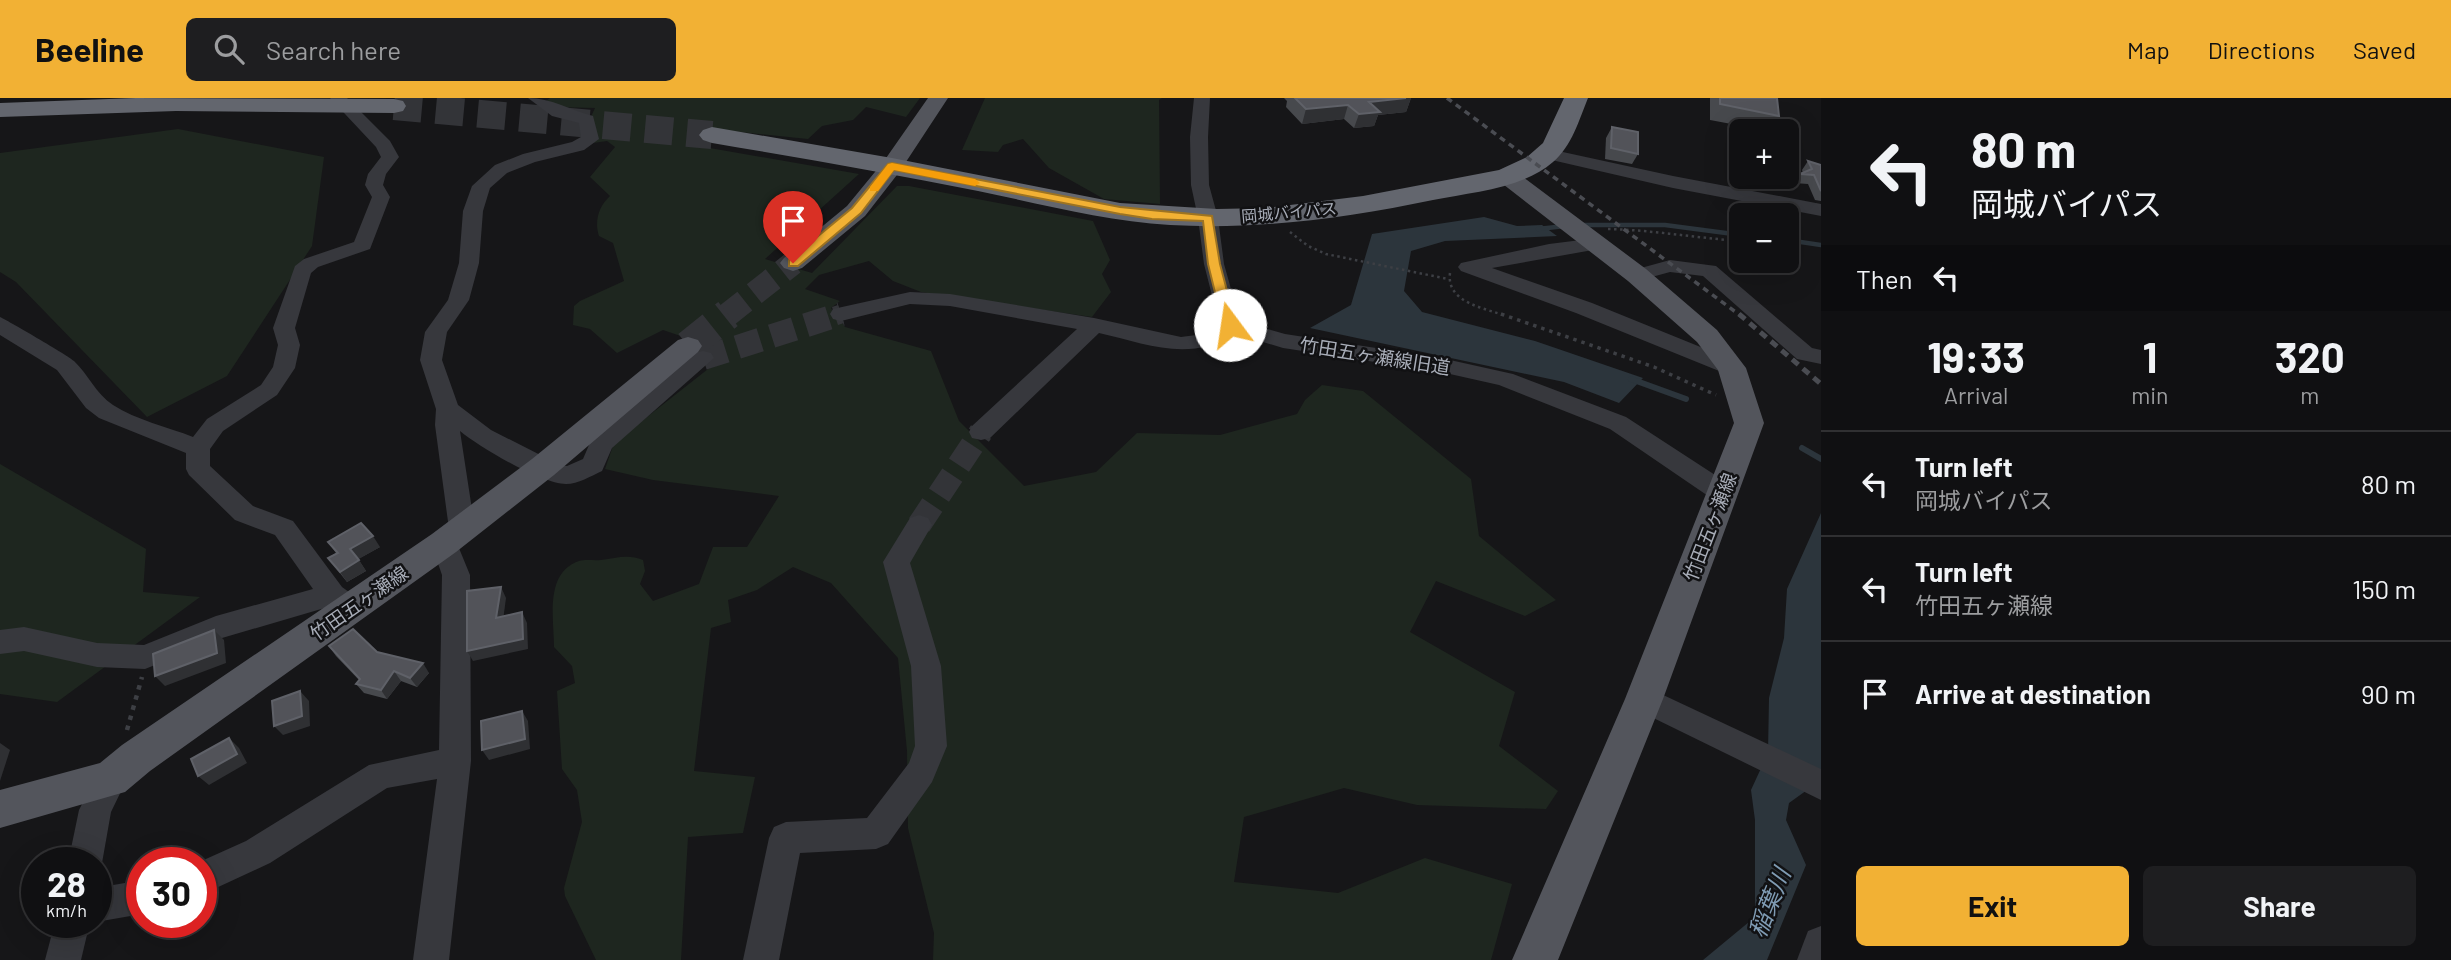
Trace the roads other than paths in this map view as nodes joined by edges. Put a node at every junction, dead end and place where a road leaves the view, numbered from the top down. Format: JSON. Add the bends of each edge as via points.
{"nodes":[{"id":1,"x":536,"y":98,"type":"edge"},
{"id":2,"x":938,"y":98,"type":"edge"},
{"id":3,"x":1202,"y":98,"type":"edge"},
{"id":4,"x":1576,"y":98,"type":"edge"},
{"id":5,"x":282,"y":102,"type":"edge"},
{"id":6,"x":349,"y":102,"type":"edge"},
{"id":7,"x":394,"y":106,"type":"tunnel mouth"},
{"id":8,"x":0,"y":110,"type":"edge"},
{"id":9,"x":712,"y":135,"type":"tunnel mouth"},
{"id":10,"x":1549,"y":154,"type":"junction"},
{"id":11,"x":892,"y":166,"type":"junction"},
{"id":12,"x":1507,"y":176,"type":"junction"},
{"id":13,"x":1821,"y":210,"type":"edge"},
{"id":14,"x":1208,"y":218,"type":"junction"},
{"id":15,"x":1591,"y":239,"type":"junction"},
{"id":16,"x":793,"y":263,"type":"tunnel mouth"},
{"id":17,"x":1637,"y":275,"type":"junction"},
{"id":18,"x":841,"y":314,"type":"tunnel mouth"},
{"id":19,"x":0,"y":324,"type":"edge"},
{"id":20,"x":1094,"y":325,"type":"junction"},
{"id":21,"x":1230,"y":325,"type":"junction"},
{"id":22,"x":696,"y":352,"type":"tunnel mouth"},
{"id":23,"x":1821,"y":357,"type":"edge"},
{"id":24,"x":1732,"y":368,"type":"junction"},
{"id":25,"x":448,"y":409,"type":"junction"},
{"id":26,"x":981,"y":432,"type":"tunnel mouth"},
{"id":27,"x":198,"y":448,"type":"junction"},
{"id":28,"x":543,"y":467,"type":"junction"},
{"id":29,"x":1723,"y":493,"type":"junction"},
{"id":30,"x":919,"y":525,"type":"tunnel mouth"},
{"id":31,"x":453,"y":536,"type":"junction"},
{"id":32,"x":341,"y":602,"type":"junction"},
{"id":33,"x":0,"y":642,"type":"edge"},
{"id":34,"x":144,"y":665,"type":"joint"},
{"id":35,"x":1660,"y":707,"type":"junction"},
{"id":36,"x":123,"y":761,"type":"junction"},
{"id":37,"x":455,"y":761,"type":"junction"},
{"id":38,"x":1821,"y":785,"type":"edge"},
{"id":39,"x":0,"y":809,"type":"edge"},
{"id":40,"x":88,"y":847,"type":"edge"},
{"id":41,"x":217,"y":871,"type":"edge"},
{"id":42,"x":69,"y":938,"type":"edge"},
{"id":43,"x":1821,"y":944,"type":"edge"},
{"id":44,"x":63,"y":960,"type":"edge"},
{"id":45,"x":431,"y":960,"type":"edge"},
{"id":46,"x":761,"y":960,"type":"edge"},
{"id":47,"x":1535,"y":960,"type":"edge"},
{"id":48,"x":1815,"y":960,"type":"edge"}],
"edges":[{"from":1,"to":25,"type":"street","via":[[558,112],[587,120],[590,139],[500,169],[481,186],[473,211],[469,263],[458,300],[436,332],[430,360]]},
{"from":2,"to":11,"type":"main road"},
{"from":3,"to":14,"type":"street","via":[[1200,186]]},
{"from":4,"to":10,"type":"highway"},
{"from":5,"to":6,"type":"highway"},
{"from":5,"to":8,"type":"highway"},
{"from":6,"to":7,"type":"highway"},
{"from":6,"to":27,"type":"street","via":[[390,157],[377,174],[374,185],[381,197],[367,236],[356,249],[302,270],[284,328],[289,345],[284,368],[269,390],[215,425]]},
{"from":9,"to":11,"type":"highway","name":"岡城バイパス"},
{"from":10,"to":12,"type":"highway","name":"岡城バイパス"},
{"from":10,"to":13,"type":"street"},
{"from":11,"to":14,"type":"highway","name":"岡城バイパス","via":[[1131,213]]},
{"from":11,"to":16,"type":"main road","via":[[856,211]]},
{"from":12,"to":14,"type":"highway","name":"岡城バイパス","via":[[1300,213]]},
{"from":12,"to":15,"type":"main road","name":"竹田五ヶ瀬線"},
{"from":14,"to":21,"type":"street"},
{"from":15,"to":17,"type":"main road","name":"竹田五ヶ瀬線"},
{"from":15,"to":24,"type":"street","via":[[1460,276],[1584,308]]},
{"from":17,"to":23,"type":"street","via":[[1670,266],[1709,270],[1805,354]]},
{"from":17,"to":24,"type":"main road","name":"竹田五ヶ瀬線","via":[[1693,322]]},
{"from":18,"to":20,"type":"street","via":[[910,298],[950,300]]},
{"from":19,"to":27,"type":"street","via":[[65,365],[107,412]]},
{"from":20,"to":21,"type":"street","via":[[1181,344],[1210,340]]},
{"from":20,"to":26,"type":"street"},
{"from":21,"to":29,"type":"street","name":"竹田五ヶ瀬線旧道","via":[[1283,341],[1504,379],[1618,423]]},
{"from":22,"to":28,"type":"main road","name":"竹田五ヶ瀬線"},
{"from":24,"to":29,"type":"main road","name":"竹田五ヶ瀬線","via":[[1749,423]]},
{"from":25,"to":28,"type":"street","via":[[482,436]]},
{"from":25,"to":31,"type":"street"},
{"from":27,"to":32,"type":"street","via":[[198,469],[244,513],[284,528]]},
{"from":28,"to":31,"type":"main road","name":"竹田五ヶ瀬線"},
{"from":29,"to":35,"type":"main road","name":"竹田五ヶ瀬線"},
{"from":30,"to":46,"type":"street","via":[[895,562],[926,666],[931,746],[921,772],[876,833],[786,838]]},
{"from":31,"to":32,"type":"main road","name":"竹田五ヶ瀬線"},
{"from":31,"to":37,"type":"street"},
{"from":32,"to":34,"type":"street","via":[[216,628]]},
{"from":32,"to":36,"type":"main road","name":"竹田五ヶ瀬線"},
{"from":33,"to":34,"type":"street","via":[[24,639]]},
{"from":35,"to":38,"type":"street"},
{"from":35,"to":47,"type":"main road","name":"竹田五ヶ瀬線"},
{"from":36,"to":39,"type":"main road","name":"竹田五ヶ瀬線"},
{"from":36,"to":40,"type":"street","via":[[95,810]]},
{"from":37,"to":41,"type":"street","via":[[380,775],[258,852]]},
{"from":37,"to":45,"type":"street"},
{"from":42,"to":44,"type":"street"},
{"from":43,"to":48,"type":"street"}]}
